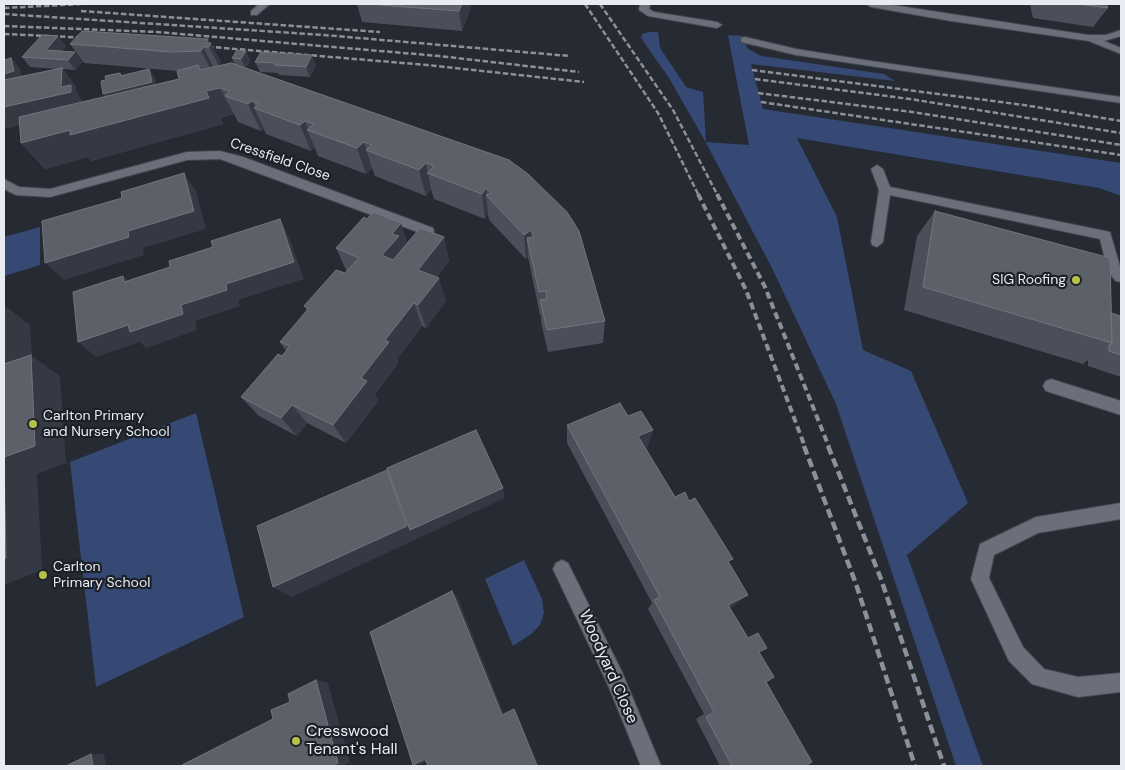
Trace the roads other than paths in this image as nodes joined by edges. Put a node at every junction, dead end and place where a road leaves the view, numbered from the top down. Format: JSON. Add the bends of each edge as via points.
{"nodes":[{"id":1,"x":265,"y":4,"type":"edge"},
{"id":2,"x":645,"y":4,"type":"edge"},
{"id":3,"x":871,"y":4,"type":"edge"},
{"id":4,"x":254,"y":13,"type":"dead end"},
{"id":5,"x":717,"y":25,"type":"dead end"},
{"id":6,"x":1121,"y":34,"type":"edge"},
{"id":7,"x":1088,"y":38,"type":"junction"},
{"id":8,"x":745,"y":40,"type":"dead end"},
{"id":9,"x":1121,"y":51,"type":"edge"},
{"id":10,"x":1121,"y":100,"type":"edge"},
{"id":11,"x":877,"y":169,"type":"dead end"},
{"id":12,"x":4,"y":182,"type":"edge"},
{"id":13,"x":885,"y":190,"type":"junction"},
{"id":14,"x":428,"y":231,"type":"edge"},
{"id":15,"x":1105,"y":235,"type":"junction"},
{"id":16,"x":1121,"y":241,"type":"edge"},
{"id":17,"x":877,"y":242,"type":"dead end"},
{"id":18,"x":1121,"y":277,"type":"edge"},
{"id":19,"x":1050,"y":386,"type":"dead end"},
{"id":20,"x":1121,"y":408,"type":"edge"},
{"id":21,"x":1121,"y":511,"type":"edge"},
{"id":22,"x":562,"y":569,"type":"dead end"},
{"id":23,"x":1121,"y":682,"type":"edge"},
{"id":24,"x":651,"y":766,"type":"edge"}],
"edges":[{"from":1,"to":4,"type":"street"},
{"from":2,"to":5,"type":"street","via":[[644,10],[651,14]]},
{"from":3,"to":7,"type":"street"},
{"from":6,"to":7,"type":"street"},
{"from":7,"to":9,"type":"street"},
{"from":8,"to":10,"type":"street","via":[[796,52]]},
{"from":11,"to":13,"type":"street"},
{"from":12,"to":14,"type":"street","name":"Cressfield Close","via":[[16,191],[50,193],[187,156],[220,155]]},
{"from":13,"to":15,"type":"street"},
{"from":13,"to":17,"type":"street"},
{"from":15,"to":16,"type":"street"},
{"from":15,"to":18,"type":"street","via":[[1115,272]]},
{"from":19,"to":20,"type":"street"},
{"from":21,"to":23,"type":"street","via":[[1036,525],[986,550],[980,579],[1016,654],[1039,677],[1078,687]]},
{"from":22,"to":24,"type":"street","name":"Woodyard Close","via":[[615,679]]}]}
